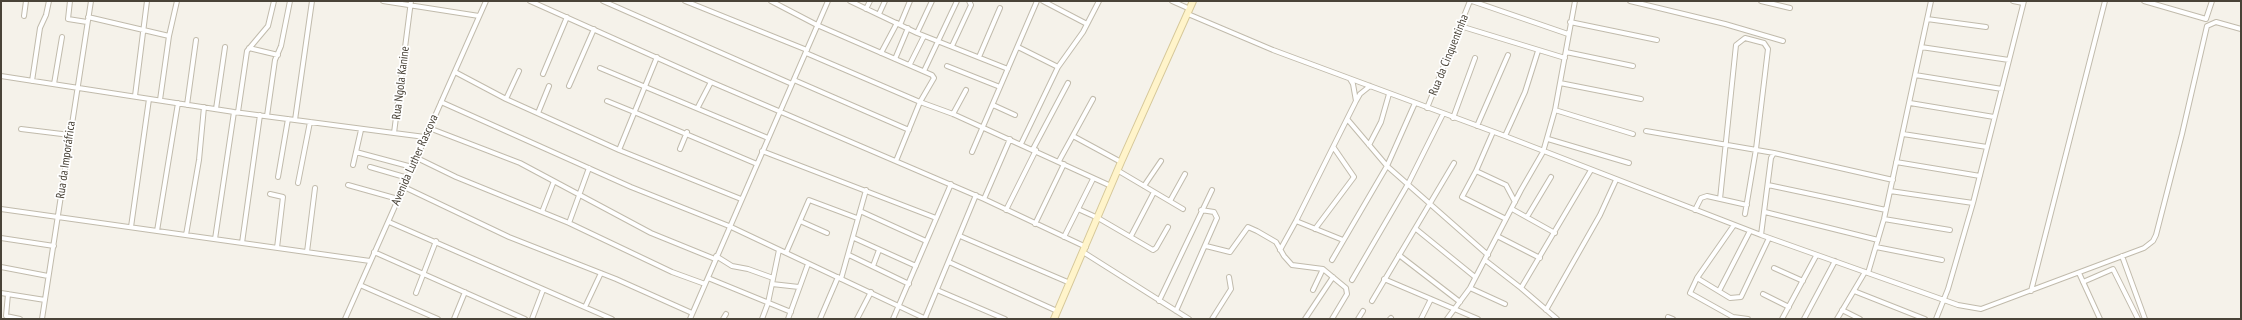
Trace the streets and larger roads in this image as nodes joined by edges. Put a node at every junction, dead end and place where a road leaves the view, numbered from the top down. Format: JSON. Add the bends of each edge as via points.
{"nodes":[{"id":1,"x":26,"y":1,"type":"edge"},
{"id":2,"x":49,"y":1,"type":"edge"},
{"id":3,"x":70,"y":1,"type":"edge"},
{"id":4,"x":91,"y":1,"type":"edge"},
{"id":5,"x":147,"y":1,"type":"edge"},
{"id":6,"x":177,"y":1,"type":"edge"},
{"id":7,"x":274,"y":1,"type":"edge"},
{"id":8,"x":290,"y":1,"type":"edge"},
{"id":9,"x":312,"y":1,"type":"edge"},
{"id":10,"x":383,"y":1,"type":"edge"},
{"id":11,"x":486,"y":1,"type":"edge"},
{"id":12,"x":530,"y":1,"type":"edge"},
{"id":13,"x":603,"y":1,"type":"edge"},
{"id":14,"x":685,"y":1,"type":"edge"},
{"id":15,"x":771,"y":1,"type":"edge"},
{"id":16,"x":828,"y":1,"type":"edge"},
{"id":17,"x":850,"y":1,"type":"edge"},
{"id":18,"x":870,"y":1,"type":"edge"},
{"id":19,"x":885,"y":1,"type":"edge"},
{"id":20,"x":910,"y":1,"type":"edge"},
{"id":21,"x":932,"y":1,"type":"edge"},
{"id":22,"x":957,"y":1,"type":"edge"},
{"id":23,"x":969,"y":1,"type":"edge"},
{"id":24,"x":1037,"y":1,"type":"edge"},
{"id":25,"x":1043,"y":1,"type":"edge"},
{"id":26,"x":1099,"y":1,"type":"edge"},
{"id":27,"x":1172,"y":1,"type":"edge"},
{"id":28,"x":1193,"y":1,"type":"edge"},
{"id":29,"x":1471,"y":1,"type":"edge"},
{"id":30,"x":1575,"y":1,"type":"edge"},
{"id":31,"x":1630,"y":1,"type":"edge"},
{"id":32,"x":1760,"y":1,"type":"edge"},
{"id":33,"x":1931,"y":1,"type":"edge"},
{"id":34,"x":2014,"y":1,"type":"edge"},
{"id":35,"x":2105,"y":1,"type":"edge"},
{"id":36,"x":2144,"y":1,"type":"edge"},
{"id":37,"x":2212,"y":1,"type":"edge"},
{"id":38,"x":2024,"y":2,"type":"edge"},
{"id":39,"x":411,"y":3,"type":"edge"},
{"id":40,"x":1000,"y":8,"type":"dead end"},
{"id":41,"x":1790,"y":8,"type":"dead end"},
{"id":42,"x":866,"y":9,"type":"junction"},
{"id":43,"x":1189,"y":11,"type":"junction"},
{"id":44,"x":879,"y":14,"type":"junction"},
{"id":45,"x":24,"y":16,"type":"dead end"},
{"id":46,"x":479,"y":16,"type":"junction"},
{"id":47,"x":567,"y":17,"type":"junction"},
{"id":48,"x":1927,"y":19,"type":"junction"},
{"id":49,"x":2206,"y":19,"type":"junction"},
{"id":50,"x":88,"y":20,"type":"junction"},
{"id":51,"x":1570,"y":22,"type":"junction"},
{"id":52,"x":817,"y":24,"type":"junction"},
{"id":53,"x":899,"y":24,"type":"junction"},
{"id":54,"x":1087,"y":24,"type":"junction"},
{"id":55,"x":2209,"y":24,"type":"junction"},
{"id":56,"x":1460,"y":26,"type":"junction"},
{"id":57,"x":1986,"y":27,"type":"dead end"},
{"id":58,"x":908,"y":28,"type":"junction"},
{"id":59,"x":594,"y":29,"type":"junction"},
{"id":60,"x":2241,"y":29,"type":"edge"},
{"id":61,"x":144,"y":30,"type":"junction"},
{"id":62,"x":917,"y":33,"type":"junction"},
{"id":63,"x":1568,"y":34,"type":"junction"},
{"id":64,"x":170,"y":36,"type":"junction"},
{"id":65,"x":924,"y":36,"type":"junction"},
{"id":66,"x":62,"y":37,"type":"dead end"},
{"id":67,"x":196,"y":40,"type":"dead end"},
{"id":68,"x":1657,"y":40,"type":"dead end"},
{"id":69,"x":938,"y":41,"type":"junction"},
{"id":70,"x":1783,"y":41,"type":"dead end"},
{"id":71,"x":952,"y":46,"type":"junction"},
{"id":72,"x":225,"y":47,"type":"dead end"},
{"id":73,"x":1018,"y":47,"type":"junction"},
{"id":74,"x":1921,"y":47,"type":"junction"},
{"id":75,"x":249,"y":48,"type":"junction"},
{"id":76,"x":1538,"y":51,"type":"junction"},
{"id":77,"x":806,"y":52,"type":"junction"},
{"id":78,"x":1566,"y":52,"type":"junction"},
{"id":79,"x":881,"y":53,"type":"junction"},
{"id":80,"x":278,"y":55,"type":"junction"},
{"id":81,"x":1508,"y":55,"type":"dead end"},
{"id":82,"x":656,"y":57,"type":"junction"},
{"id":83,"x":979,"y":57,"type":"junction"},
{"id":84,"x":1475,"y":58,"type":"dead end"},
{"id":85,"x":1565,"y":58,"type":"junction"},
{"id":86,"x":895,"y":59,"type":"junction"},
{"id":87,"x":2009,"y":60,"type":"junction"},
{"id":88,"x":910,"y":64,"type":"junction"},
{"id":89,"x":947,"y":66,"type":"dead end"},
{"id":90,"x":1633,"y":66,"type":"dead end"},
{"id":91,"x":1058,"y":67,"type":"junction"},
{"id":92,"x":600,"y":68,"type":"dead end"},
{"id":93,"x":1008,"y":69,"type":"junction"},
{"id":94,"x":519,"y":71,"type":"dead end"},
{"id":95,"x":924,"y":71,"type":"junction"},
{"id":96,"x":455,"y":72,"type":"junction"},
{"id":97,"x":543,"y":74,"type":"dead end"},
{"id":98,"x":1915,"y":75,"type":"junction"},
{"id":99,"x":1,"y":76,"type":"edge"},
{"id":100,"x":1350,"y":78,"type":"junction"},
{"id":101,"x":32,"y":81,"type":"junction"},
{"id":102,"x":712,"y":82,"type":"junction"},
{"id":103,"x":793,"y":82,"type":"junction"},
{"id":104,"x":1068,"y":83,"type":"dead end"},
{"id":105,"x":1560,"y":83,"type":"junction"},
{"id":106,"x":54,"y":84,"type":"junction"},
{"id":107,"x":549,"y":86,"type":"dead end"},
{"id":108,"x":569,"y":86,"type":"dead end"},
{"id":109,"x":644,"y":86,"type":"junction"},
{"id":110,"x":1370,"y":86,"type":"junction"},
{"id":111,"x":77,"y":87,"type":"junction"},
{"id":112,"x":1000,"y":87,"type":"junction"},
{"id":113,"x":2002,"y":89,"type":"junction"},
{"id":114,"x":966,"y":90,"type":"dead end"},
{"id":115,"x":1389,"y":94,"type":"junction"},
{"id":116,"x":135,"y":96,"type":"junction"},
{"id":117,"x":149,"y":98,"type":"junction"},
{"id":118,"x":506,"y":99,"type":"junction"},
{"id":119,"x":1093,"y":99,"type":"dead end"},
{"id":120,"x":1641,"y":99,"type":"dead end"},
{"id":121,"x":160,"y":100,"type":"junction"},
{"id":122,"x":607,"y":101,"type":"dead end"},
{"id":123,"x":1356,"y":101,"type":"junction"},
{"id":124,"x":441,"y":102,"type":"junction"},
{"id":125,"x":920,"y":102,"type":"junction"},
{"id":126,"x":178,"y":103,"type":"junction"},
{"id":127,"x":1910,"y":103,"type":"junction"},
{"id":128,"x":1415,"y":104,"type":"junction"},
{"id":129,"x":186,"y":105,"type":"junction"},
{"id":130,"x":993,"y":105,"type":"junction"},
{"id":131,"x":204,"y":107,"type":"junction"},
{"id":132,"x":698,"y":107,"type":"junction"},
{"id":133,"x":1427,"y":108,"type":"junction"},
{"id":134,"x":216,"y":109,"type":"junction"},
{"id":135,"x":1555,"y":110,"type":"junction"},
{"id":136,"x":780,"y":111,"type":"junction"},
{"id":137,"x":236,"y":112,"type":"junction"},
{"id":138,"x":538,"y":112,"type":"junction"},
{"id":139,"x":634,"y":112,"type":"junction"},
{"id":140,"x":953,"y":114,"type":"junction"},
{"id":141,"x":1443,"y":114,"type":"junction"},
{"id":142,"x":260,"y":115,"type":"junction"},
{"id":143,"x":1015,"y":115,"type":"dead end"},
{"id":144,"x":267,"y":116,"type":"junction"},
{"id":145,"x":1994,"y":117,"type":"junction"},
{"id":146,"x":1453,"y":118,"type":"junction"},
{"id":147,"x":288,"y":119,"type":"junction"},
{"id":148,"x":295,"y":120,"type":"junction"},
{"id":149,"x":1348,"y":120,"type":"junction"},
{"id":150,"x":310,"y":122,"type":"junction"},
{"id":151,"x":1477,"y":126,"type":"junction"},
{"id":152,"x":429,"y":128,"type":"junction"},
{"id":153,"x":984,"y":128,"type":"junction"},
{"id":154,"x":20,"y":129,"type":"dead end"},
{"id":155,"x":361,"y":130,"type":"junction"},
{"id":156,"x":909,"y":130,"type":"junction"},
{"id":157,"x":1646,"y":131,"type":"dead end"},
{"id":158,"x":687,"y":132,"type":"junction"},
{"id":159,"x":1492,"y":132,"type":"junction"},
{"id":160,"x":394,"y":133,"type":"junction"},
{"id":161,"x":1633,"y":134,"type":"dead end"},
{"id":162,"x":1903,"y":134,"type":"junction"},
{"id":163,"x":70,"y":135,"type":"junction"},
{"id":164,"x":1073,"y":136,"type":"junction"},
{"id":165,"x":1505,"y":136,"type":"junction"},
{"id":166,"x":425,"y":137,"type":"junction"},
{"id":167,"x":768,"y":138,"type":"junction"},
{"id":168,"x":1010,"y":139,"type":"junction"},
{"id":169,"x":1548,"y":140,"type":"junction"},
{"id":170,"x":1021,"y":144,"type":"junction"},
{"id":171,"x":1725,"y":144,"type":"junction"},
{"id":172,"x":1369,"y":145,"type":"junction"},
{"id":173,"x":1987,"y":147,"type":"junction"},
{"id":174,"x":1334,"y":148,"type":"junction"},
{"id":175,"x":680,"y":149,"type":"dead end"},
{"id":176,"x":1756,"y":149,"type":"junction"},
{"id":177,"x":619,"y":150,"type":"junction"},
{"id":178,"x":1034,"y":150,"type":"junction"},
{"id":179,"x":762,"y":151,"type":"junction"},
{"id":180,"x":356,"y":152,"type":"junction"},
{"id":181,"x":972,"y":152,"type":"dead end"},
{"id":182,"x":1543,"y":152,"type":"junction"},
{"id":183,"x":1774,"y":153,"type":"junction"},
{"id":184,"x":417,"y":158,"type":"junction"},
{"id":185,"x":896,"y":161,"type":"junction"},
{"id":186,"x":1162,"y":161,"type":"dead end"},
{"id":187,"x":1059,"y":162,"type":"junction"},
{"id":188,"x":1121,"y":162,"type":"junction"},
{"id":189,"x":1896,"y":162,"type":"junction"},
{"id":190,"x":1454,"y":163,"type":"dead end"},
{"id":191,"x":1629,"y":163,"type":"dead end"},
{"id":192,"x":757,"y":164,"type":"junction"},
{"id":193,"x":1064,"y":164,"type":"junction"},
{"id":194,"x":353,"y":165,"type":"dead end"},
{"id":195,"x":1387,"y":166,"type":"junction"},
{"id":196,"x":370,"y":167,"type":"dead end"},
{"id":197,"x":412,"y":167,"type":"junction"},
{"id":198,"x":589,"y":168,"type":"junction"},
{"id":199,"x":1118,"y":170,"type":"junction"},
{"id":200,"x":1591,"y":170,"type":"junction"},
{"id":201,"x":1476,"y":171,"type":"junction"},
{"id":202,"x":1185,"y":174,"type":"dead end"},
{"id":203,"x":1980,"y":176,"type":"junction"},
{"id":204,"x":278,"y":177,"type":"dead end"},
{"id":205,"x":1551,"y":177,"type":"dead end"},
{"id":206,"x":408,"y":178,"type":"junction"},
{"id":207,"x":1094,"y":179,"type":"junction"},
{"id":208,"x":1616,"y":180,"type":"junction"},
{"id":209,"x":1893,"y":180,"type":"junction"},
{"id":210,"x":554,"y":181,"type":"junction"},
{"id":211,"x":298,"y":183,"type":"dead end"},
{"id":212,"x":951,"y":184,"type":"junction"},
{"id":213,"x":1408,"y":184,"type":"junction"},
{"id":214,"x":1768,"y":184,"type":"junction"},
{"id":215,"x":348,"y":185,"type":"dead end"},
{"id":216,"x":1111,"y":186,"type":"junction"},
{"id":217,"x":1144,"y":186,"type":"junction"},
{"id":218,"x":404,"y":187,"type":"junction"},
{"id":219,"x":315,"y":188,"type":"dead end"},
{"id":220,"x":866,"y":190,"type":"junction"},
{"id":221,"x":1212,"y":190,"type":"dead end"},
{"id":222,"x":1890,"y":191,"type":"junction"},
{"id":223,"x":1154,"y":192,"type":"junction"},
{"id":224,"x":270,"y":194,"type":"dead end"},
{"id":225,"x":976,"y":195,"type":"junction"},
{"id":226,"x":580,"y":196,"type":"junction"},
{"id":227,"x":398,"y":199,"type":"junction"},
{"id":228,"x":741,"y":199,"type":"junction"},
{"id":229,"x":984,"y":199,"type":"junction"},
{"id":230,"x":1720,"y":199,"type":"junction"},
{"id":231,"x":1170,"y":201,"type":"junction"},
{"id":232,"x":1515,"y":202,"type":"junction"},
{"id":233,"x":1973,"y":203,"type":"junction"},
{"id":234,"x":1430,"y":205,"type":"junction"},
{"id":235,"x":1747,"y":205,"type":"junction"},
{"id":236,"x":1,"y":209,"type":"edge"},
{"id":237,"x":1078,"y":209,"type":"junction"},
{"id":238,"x":1183,"y":209,"type":"dead end"},
{"id":239,"x":1512,"y":209,"type":"junction"},
{"id":240,"x":1006,"y":210,"type":"junction"},
{"id":241,"x":1201,"y":210,"type":"junction"},
{"id":242,"x":1695,"y":210,"type":"junction"},
{"id":243,"x":1886,"y":210,"type":"junction"},
{"id":244,"x":860,"y":211,"type":"junction"},
{"id":245,"x":542,"y":212,"type":"junction"},
{"id":246,"x":1765,"y":212,"type":"junction"},
{"id":247,"x":1745,"y":214,"type":"dead end"},
{"id":248,"x":58,"y":217,"type":"junction"},
{"id":249,"x":1527,"y":217,"type":"junction"},
{"id":250,"x":858,"y":218,"type":"junction"},
{"id":251,"x":936,"y":218,"type":"junction"},
{"id":252,"x":1098,"y":218,"type":"junction"},
{"id":253,"x":1506,"y":219,"type":"junction"},
{"id":254,"x":1884,"y":219,"type":"junction"},
{"id":255,"x":800,"y":221,"type":"junction"},
{"id":256,"x":1296,"y":221,"type":"junction"},
{"id":257,"x":389,"y":222,"type":"junction"},
{"id":258,"x":568,"y":223,"type":"junction"},
{"id":259,"x":1035,"y":224,"type":"junction"},
{"id":260,"x":1734,"y":225,"type":"junction"},
{"id":261,"x":729,"y":226,"type":"junction"},
{"id":262,"x":131,"y":227,"type":"junction"},
{"id":263,"x":1168,"y":227,"type":"dead end"},
{"id":264,"x":1315,"y":229,"type":"junction"},
{"id":265,"x":1416,"y":229,"type":"junction"},
{"id":266,"x":1950,"y":230,"type":"dead end"},
{"id":267,"x":158,"y":231,"type":"junction"},
{"id":268,"x":1750,"y":231,"type":"junction"},
{"id":269,"x":828,"y":233,"type":"dead end"},
{"id":270,"x":1555,"y":233,"type":"junction"},
{"id":271,"x":186,"y":235,"type":"junction"},
{"id":272,"x":1761,"y":235,"type":"junction"},
{"id":273,"x":960,"y":236,"type":"junction"},
{"id":274,"x":1131,"y":236,"type":"junction"},
{"id":275,"x":1497,"y":236,"type":"junction"},
{"id":276,"x":1064,"y":237,"type":"junction"},
{"id":277,"x":1,"y":238,"type":"edge"},
{"id":278,"x":854,"y":238,"type":"junction"},
{"id":279,"x":1769,"y":238,"type":"junction"},
{"id":280,"x":215,"y":239,"type":"junction"},
{"id":281,"x":1343,"y":240,"type":"junction"},
{"id":282,"x":1878,"y":240,"type":"junction"},
{"id":283,"x":436,"y":241,"type":"junction"},
{"id":284,"x":926,"y":241,"type":"junction"},
{"id":285,"x":242,"y":243,"type":"junction"},
{"id":286,"x":54,"y":246,"type":"junction"},
{"id":287,"x":1206,"y":246,"type":"junction"},
{"id":288,"x":1876,"y":247,"type":"junction"},
{"id":289,"x":277,"y":248,"type":"junction"},
{"id":290,"x":779,"y":250,"type":"junction"},
{"id":291,"x":880,"y":250,"type":"junction"},
{"id":292,"x":1084,"y":250,"type":"junction"},
{"id":293,"x":1280,"y":250,"type":"junction"},
{"id":294,"x":306,"y":252,"type":"junction"},
{"id":295,"x":374,"y":252,"type":"junction"},
{"id":296,"x":786,"y":253,"type":"junction"},
{"id":297,"x":849,"y":255,"type":"junction"},
{"id":298,"x":1399,"y":255,"type":"junction"},
{"id":299,"x":1488,"y":255,"type":"junction"},
{"id":300,"x":1816,"y":256,"type":"junction"},
{"id":301,"x":2122,"y":256,"type":"junction"},
{"id":302,"x":715,"y":258,"type":"junction"},
{"id":303,"x":1540,"y":258,"type":"junction"},
{"id":304,"x":1332,"y":260,"type":"dead end"},
{"id":305,"x":1485,"y":260,"type":"junction"},
{"id":306,"x":1942,"y":260,"type":"dead end"},
{"id":307,"x":370,"y":261,"type":"junction"},
{"id":308,"x":1835,"y":261,"type":"junction"},
{"id":309,"x":949,"y":262,"type":"junction"},
{"id":310,"x":808,"y":264,"type":"junction"},
{"id":311,"x":873,"y":266,"type":"junction"},
{"id":312,"x":916,"y":266,"type":"junction"},
{"id":313,"x":1,"y":267,"type":"edge"},
{"id":314,"x":1774,"y":268,"type":"dead end"},
{"id":315,"x":1323,"y":269,"type":"junction"},
{"id":316,"x":1867,"y":272,"type":"junction"},
{"id":317,"x":600,"y":273,"type":"junction"},
{"id":318,"x":2079,"y":273,"type":"junction"},
{"id":319,"x":424,"y":274,"type":"junction"},
{"id":320,"x":48,"y":276,"type":"junction"},
{"id":321,"x":1229,"y":277,"type":"dead end"},
{"id":322,"x":1333,"y":277,"type":"junction"},
{"id":323,"x":1475,"y":277,"type":"junction"},
{"id":324,"x":708,"y":278,"type":"junction"},
{"id":325,"x":773,"y":278,"type":"junction"},
{"id":326,"x":840,"y":278,"type":"junction"},
{"id":327,"x":1697,"y":278,"type":"junction"},
{"id":328,"x":1384,"y":279,"type":"junction"},
{"id":329,"x":1352,"y":280,"type":"dead end"},
{"id":330,"x":1803,"y":281,"type":"junction"},
{"id":331,"x":2083,"y":282,"type":"junction"},
{"id":332,"x":1070,"y":283,"type":"junction"},
{"id":333,"x":705,"y":284,"type":"junction"},
{"id":334,"x":772,"y":284,"type":"junction"},
{"id":335,"x":908,"y":284,"type":"junction"},
{"id":336,"x":360,"y":285,"type":"junction"},
{"id":337,"x":799,"y":287,"type":"junction"},
{"id":338,"x":1470,"y":288,"type":"junction"},
{"id":339,"x":1521,"y":288,"type":"junction"},
{"id":340,"x":543,"y":290,"type":"junction"},
{"id":341,"x":937,"y":290,"type":"junction"},
{"id":342,"x":1313,"y":290,"type":"dead end"},
{"id":343,"x":1719,"y":291,"type":"junction"},
{"id":344,"x":1854,"y":291,"type":"junction"},
{"id":345,"x":2030,"y":291,"type":"junction"},
{"id":346,"x":465,"y":292,"type":"junction"},
{"id":347,"x":871,"y":292,"type":"junction"},
{"id":348,"x":1,"y":293,"type":"edge"},
{"id":349,"x":416,"y":293,"type":"dead end"},
{"id":350,"x":8,"y":294,"type":"junction"},
{"id":351,"x":1763,"y":294,"type":"dead end"},
{"id":352,"x":1432,"y":299,"type":"junction"},
{"id":353,"x":45,"y":300,"type":"junction"},
{"id":354,"x":1159,"y":300,"type":"junction"},
{"id":355,"x":1945,"y":300,"type":"junction"},
{"id":356,"x":1372,"y":301,"type":"dead end"},
{"id":357,"x":1460,"y":302,"type":"junction"},
{"id":358,"x":768,"y":303,"type":"junction"},
{"id":359,"x":1505,"y":304,"type":"dead end"},
{"id":360,"x":900,"y":305,"type":"junction"},
{"id":361,"x":585,"y":307,"type":"junction"},
{"id":362,"x":1789,"y":307,"type":"junction"},
{"id":363,"x":1453,"y":309,"type":"junction"},
{"id":364,"x":1546,"y":310,"type":"junction"},
{"id":365,"x":1842,"y":310,"type":"junction"},
{"id":366,"x":1057,"y":311,"type":"junction"},
{"id":367,"x":1176,"y":311,"type":"junction"},
{"id":368,"x":1363,"y":311,"type":"dead end"},
{"id":369,"x":791,"y":312,"type":"junction"},
{"id":370,"x":692,"y":313,"type":"junction"},
{"id":371,"x":726,"y":314,"type":"dead end"},
{"id":372,"x":426,"y":317,"type":"edge"},
{"id":373,"x":20,"y":319,"type":"edge"},
{"id":374,"x":42,"y":319,"type":"edge"},
{"id":375,"x":345,"y":319,"type":"edge"},
{"id":376,"x":438,"y":319,"type":"edge"},
{"id":377,"x":454,"y":319,"type":"edge"},
{"id":378,"x":525,"y":319,"type":"edge"},
{"id":379,"x":532,"y":319,"type":"edge"},
{"id":380,"x":612,"y":319,"type":"edge"},
{"id":381,"x":690,"y":319,"type":"edge"},
{"id":382,"x":724,"y":319,"type":"edge"},
{"id":383,"x":762,"y":319,"type":"edge"},
{"id":384,"x":788,"y":319,"type":"edge"},
{"id":385,"x":820,"y":319,"type":"edge"},
{"id":386,"x":857,"y":319,"type":"edge"},
{"id":387,"x":893,"y":319,"type":"edge"},
{"id":388,"x":925,"y":319,"type":"edge"},
{"id":389,"x":1005,"y":319,"type":"edge"},
{"id":390,"x":1054,"y":319,"type":"edge"},
{"id":391,"x":1189,"y":319,"type":"edge"},
{"id":392,"x":1212,"y":319,"type":"edge"},
{"id":393,"x":1305,"y":319,"type":"edge"},
{"id":394,"x":1332,"y":319,"type":"edge"},
{"id":395,"x":1358,"y":319,"type":"edge"},
{"id":396,"x":1421,"y":319,"type":"edge"},
{"id":397,"x":1446,"y":319,"type":"edge"},
{"id":398,"x":1476,"y":319,"type":"edge"},
{"id":399,"x":1557,"y":319,"type":"edge"},
{"id":400,"x":1748,"y":319,"type":"edge"},
{"id":401,"x":1782,"y":319,"type":"edge"},
{"id":402,"x":1804,"y":319,"type":"edge"},
{"id":403,"x":1837,"y":319,"type":"edge"},
{"id":404,"x":1860,"y":319,"type":"edge"},
{"id":405,"x":1925,"y":319,"type":"edge"},
{"id":406,"x":1936,"y":319,"type":"edge"},
{"id":407,"x":2100,"y":319,"type":"edge"},
{"id":408,"x":2138,"y":319,"type":"edge"},
{"id":409,"x":2145,"y":319,"type":"edge"}],
"edges":[{"from":1,"to":45,"type":"street"},
{"from":2,"to":101,"type":"street","via":[[40,28]]},
{"from":3,"to":50,"type":"street","via":[[68,19]]},
{"from":4,"to":50,"type":"street","name":"Rua da Imporáfrica"},
{"from":5,"to":61,"type":"street"},
{"from":6,"to":64,"type":"street"},
{"from":7,"to":75,"type":"street","via":[[268,26]]},
{"from":8,"to":80,"type":"street"},
{"from":9,"to":148,"type":"street"},
{"from":10,"to":39,"type":"street"},
{"from":11,"to":46,"type":"street","name":"Avenida Luther Rascova"},
{"from":12,"to":47,"type":"street"},
{"from":13,"to":103,"type":"street"},
{"from":14,"to":77,"type":"street"},
{"from":15,"to":52,"type":"street"},
{"from":16,"to":52,"type":"street"},
{"from":17,"to":42,"type":"street"},
{"from":18,"to":42,"type":"street"},
{"from":19,"to":44,"type":"street"},
{"from":20,"to":53,"type":"street"},
{"from":21,"to":62,"type":"street"},
{"from":22,"to":69,"type":"street"},
{"from":23,"to":71,"type":"street","via":[[971,5]]},
{"from":24,"to":73,"type":"street"},
{"from":25,"to":54,"type":"street"},
{"from":26,"to":54,"type":"street"},
{"from":27,"to":43,"type":"street"},
{"from":28,"to":43,"type":"street"},
{"from":29,"to":56,"type":"street","name":"Rua da Cinquentinha"},
{"from":29,"to":63,"type":"street"},
{"from":30,"to":51,"type":"street"},
{"from":31,"to":70,"type":"street"},
{"from":32,"to":41,"type":"street"},
{"from":33,"to":48,"type":"street"},
{"from":34,"to":38,"type":"street"},
{"from":35,"to":345,"type":"street"},
{"from":36,"to":49,"type":"street"},
{"from":37,"to":49,"type":"street"},
{"from":38,"to":87,"type":"street"},
{"from":39,"to":46,"type":"street"},
{"from":39,"to":160,"type":"street","name":"Rua Ngola Kanine"},
{"from":40,"to":83,"type":"street"},
{"from":42,"to":44,"type":"street"},
{"from":43,"to":100,"type":"street","via":[[1273,50]]},
{"from":43,"to":188,"type":"street"},
{"from":44,"to":53,"type":"street"},
{"from":46,"to":96,"type":"street","name":"Avenida Luther Rascova"},
{"from":47,"to":59,"type":"street"},
{"from":47,"to":97,"type":"street"},
{"from":48,"to":57,"type":"street"},
{"from":48,"to":74,"type":"street"},
{"from":49,"to":55,"type":"street"},
{"from":50,"to":61,"type":"street"},
{"from":50,"to":111,"type":"street","name":"Rua da Imporáfrica"},
{"from":51,"to":63,"type":"street"},
{"from":51,"to":68,"type":"street"},
{"from":52,"to":77,"type":"street"},
{"from":52,"to":79,"type":"street"},
{"from":53,"to":58,"type":"street"},
{"from":53,"to":79,"type":"street"},
{"from":54,"to":91,"type":"street"},
{"from":55,"to":60,"type":"street","via":[[2219,23]]},
{"from":55,"to":301,"type":"street","via":[[2156,235],[2149,245]]},
{"from":56,"to":76,"type":"street"},
{"from":56,"to":133,"type":"street","name":"Rua da Cinquentinha"},
{"from":58,"to":62,"type":"street"},
{"from":58,"to":86,"type":"street"},
{"from":59,"to":82,"type":"street"},
{"from":59,"to":108,"type":"street"},
{"from":61,"to":64,"type":"street"},
{"from":61,"to":116,"type":"street"},
{"from":62,"to":65,"type":"street"},
{"from":63,"to":78,"type":"street"},
{"from":64,"to":121,"type":"street"},
{"from":65,"to":69,"type":"street"},
{"from":65,"to":88,"type":"street"},
{"from":66,"to":106,"type":"street"},
{"from":67,"to":129,"type":"street"},
{"from":69,"to":71,"type":"street"},
{"from":69,"to":95,"type":"street"},
{"from":71,"to":83,"type":"street"},
{"from":72,"to":134,"type":"street"},
{"from":73,"to":91,"type":"street"},
{"from":73,"to":93,"type":"street"},
{"from":74,"to":87,"type":"street"},
{"from":74,"to":98,"type":"street"},
{"from":75,"to":80,"type":"street"},
{"from":75,"to":137,"type":"street"},
{"from":76,"to":85,"type":"street"},
{"from":76,"to":165,"type":"street","via":[[1525,92]]},
{"from":77,"to":103,"type":"street"},
{"from":77,"to":125,"type":"street"},
{"from":78,"to":85,"type":"street"},
{"from":78,"to":90,"type":"street"},
{"from":79,"to":86,"type":"street"},
{"from":80,"to":144,"type":"street"},
{"from":81,"to":151,"type":"street"},
{"from":82,"to":102,"type":"street"},
{"from":82,"to":109,"type":"street"},
{"from":83,"to":93,"type":"street"},
{"from":84,"to":146,"type":"street"},
{"from":85,"to":105,"type":"street"},
{"from":86,"to":88,"type":"street"},
{"from":87,"to":113,"type":"street"},
{"from":88,"to":95,"type":"street"},
{"from":89,"to":112,"type":"street"},
{"from":91,"to":170,"type":"street"},
{"from":92,"to":109,"type":"street"},
{"from":93,"to":112,"type":"street"},
{"from":94,"to":118,"type":"street"},
{"from":95,"to":125,"type":"street","via":[[932,74],[934,78]]},
{"from":96,"to":118,"type":"street"},
{"from":96,"to":124,"type":"street","name":"Avenida Luther Rascova"},
{"from":98,"to":113,"type":"street"},
{"from":98,"to":127,"type":"street"},
{"from":99,"to":101,"type":"street"},
{"from":100,"to":110,"type":"street"},
{"from":100,"to":123,"type":"street","via":[[1354,84]]},
{"from":101,"to":106,"type":"street"},
{"from":102,"to":132,"type":"street"},
{"from":102,"to":136,"type":"street"},
{"from":103,"to":136,"type":"street"},
{"from":103,"to":156,"type":"street"},
{"from":104,"to":178,"type":"street"},
{"from":105,"to":120,"type":"street"},
{"from":105,"to":135,"type":"street"},
{"from":106,"to":111,"type":"street"},
{"from":107,"to":138,"type":"street"},
{"from":109,"to":132,"type":"street"},
{"from":109,"to":139,"type":"street"},
{"from":110,"to":115,"type":"street"},
{"from":110,"to":123,"type":"street"},
{"from":111,"to":116,"type":"street"},
{"from":111,"to":163,"type":"street","name":"Rua da Imporáfrica"},
{"from":112,"to":130,"type":"street"},
{"from":113,"to":145,"type":"street"},
{"from":114,"to":140,"type":"street"},
{"from":115,"to":128,"type":"street"},
{"from":115,"to":172,"type":"street","via":[[1381,122]]},
{"from":116,"to":117,"type":"street"},
{"from":117,"to":121,"type":"street"},
{"from":117,"to":262,"type":"street"},
{"from":118,"to":138,"type":"street"},
{"from":119,"to":164,"type":"street"},
{"from":121,"to":126,"type":"street"},
{"from":122,"to":139,"type":"street"},
{"from":123,"to":149,"type":"street"},
{"from":124,"to":152,"type":"street","name":"Avenida Luther Rascova"},
{"from":124,"to":198,"type":"street"},
{"from":125,"to":140,"type":"street"},
{"from":125,"to":156,"type":"street"},
{"from":126,"to":129,"type":"street"},
{"from":126,"to":267,"type":"street"},
{"from":127,"to":145,"type":"street"},
{"from":127,"to":162,"type":"street"},
{"from":128,"to":133,"type":"street"},
{"from":128,"to":195,"type":"street"},
{"from":129,"to":131,"type":"street"},
{"from":130,"to":143,"type":"street"},
{"from":130,"to":153,"type":"street"},
{"from":131,"to":134,"type":"street"},
{"from":131,"to":271,"type":"street","via":[[199,160]]},
{"from":132,"to":167,"type":"street"},
{"from":133,"to":141,"type":"street"},
{"from":134,"to":137,"type":"street"},
{"from":135,"to":161,"type":"street"},
{"from":135,"to":169,"type":"street"},
{"from":136,"to":167,"type":"street"},
{"from":136,"to":185,"type":"street"},
{"from":137,"to":142,"type":"street"},
{"from":137,"to":280,"type":"street"},
{"from":138,"to":177,"type":"street"},
{"from":139,"to":158,"type":"street"},
{"from":139,"to":177,"type":"street"},
{"from":140,"to":153,"type":"street"},
{"from":141,"to":146,"type":"street"},
{"from":141,"to":213,"type":"street"},
{"from":142,"to":144,"type":"street"},
{"from":142,"to":285,"type":"street"},
{"from":144,"to":147,"type":"street"},
{"from":145,"to":173,"type":"street"},
{"from":146,"to":151,"type":"street"},
{"from":147,"to":148,"type":"street"},
{"from":147,"to":204,"type":"street"},
{"from":148,"to":150,"type":"street"},
{"from":149,"to":172,"type":"street"},
{"from":149,"to":174,"type":"street"},
{"from":150,"to":155,"type":"street"},
{"from":150,"to":211,"type":"street"},
{"from":151,"to":159,"type":"street"},
{"from":152,"to":166,"type":"street","name":"Avenida Luther Rascova"},
{"from":152,"to":210,"type":"street","via":[[520,163]]},
{"from":153,"to":168,"type":"street"},
{"from":153,"to":181,"type":"street"},
{"from":154,"to":163,"type":"street"},
{"from":155,"to":160,"type":"street"},
{"from":155,"to":180,"type":"street"},
{"from":156,"to":185,"type":"street"},
{"from":157,"to":171,"type":"street"},
{"from":158,"to":175,"type":"street"},
{"from":158,"to":192,"type":"street"},
{"from":159,"to":165,"type":"street"},
{"from":159,"to":201,"type":"street"},
{"from":160,"to":166,"type":"street","name":"Rua Ngola Kanine"},
{"from":162,"to":173,"type":"street"},
{"from":162,"to":189,"type":"street"},
{"from":163,"to":248,"type":"street","name":"Rua da Imporáfrica"},
{"from":164,"to":187,"type":"street"},
{"from":164,"to":188,"type":"street"},
{"from":165,"to":182,"type":"street"},
{"from":166,"to":184,"type":"street","name":"Avenida Luther Rascova"},
{"from":167,"to":179,"type":"street"},
{"from":168,"to":170,"type":"street"},
{"from":168,"to":229,"type":"street"},
{"from":169,"to":182,"type":"street"},
{"from":169,"to":191,"type":"street"},
{"from":170,"to":178,"type":"street"},
{"from":171,"to":176,"type":"street"},
{"from":171,"to":176,"type":"street","via":[[1736,45],[1745,38],[1764,43],[1768,49]]},
{"from":171,"to":230,"type":"street"},
{"from":172,"to":195,"type":"street"},
{"from":173,"to":203,"type":"street"},
{"from":174,"to":256,"type":"street"},
{"from":174,"to":264,"type":"street","via":[[1354,177]]},
{"from":176,"to":183,"type":"street"},
{"from":176,"to":235,"type":"street"},
{"from":177,"to":228,"type":"street"},
{"from":178,"to":187,"type":"street"},
{"from":178,"to":240,"type":"street"},
{"from":179,"to":192,"type":"street"},
{"from":179,"to":220,"type":"street"},
{"from":180,"to":194,"type":"street"},
{"from":180,"to":197,"type":"street"},
{"from":182,"to":200,"type":"street"},
{"from":182,"to":232,"type":"street"},
{"from":183,"to":209,"type":"street"},
{"from":183,"to":214,"type":"street"},
{"from":184,"to":197,"type":"street","name":"Avenida Luther Rascova"},
{"from":184,"to":245,"type":"street"},
{"from":185,"to":212,"type":"street"},
{"from":186,"to":217,"type":"street"},
{"from":187,"to":193,"type":"street"},
{"from":188,"to":199,"type":"street"},
{"from":189,"to":203,"type":"street"},
{"from":189,"to":209,"type":"street"},
{"from":190,"to":234,"type":"street"},
{"from":192,"to":228,"type":"street"},
{"from":193,"to":207,"type":"street"},
{"from":193,"to":259,"type":"street"},
{"from":195,"to":213,"type":"street"},
{"from":195,"to":281,"type":"street"},
{"from":196,"to":206,"type":"street"},
{"from":197,"to":206,"type":"street","name":"Avenida Luther Rascova"},
{"from":198,"to":226,"type":"street"},
{"from":198,"to":261,"type":"street","via":[[631,188]]},
{"from":199,"to":216,"type":"street"},
{"from":199,"to":217,"type":"street"},
{"from":200,"to":208,"type":"street"},
{"from":200,"to":270,"type":"street"},
{"from":201,"to":232,"type":"street","via":[[1506,185]]},
{"from":201,"to":253,"type":"street","via":[[1462,197]]},
{"from":202,"to":231,"type":"street"},
{"from":203,"to":233,"type":"street"},
{"from":205,"to":249,"type":"street"},
{"from":206,"to":218,"type":"street","name":"Avenida Luther Rascova"},
{"from":207,"to":216,"type":"street"},
{"from":207,"to":237,"type":"street"},
{"from":208,"to":242,"type":"street"},
{"from":208,"to":364,"type":"street","via":[[1600,215]]},
{"from":209,"to":222,"type":"street"},
{"from":210,"to":226,"type":"street"},
{"from":210,"to":245,"type":"street"},
{"from":212,"to":225,"type":"street"},
{"from":212,"to":251,"type":"street"},
{"from":213,"to":234,"type":"street"},
{"from":213,"to":329,"type":"street"},
{"from":214,"to":243,"type":"street"},
{"from":214,"to":246,"type":"street"},
{"from":215,"to":227,"type":"street"},
{"from":216,"to":252,"type":"street"},
{"from":217,"to":223,"type":"street"},
{"from":218,"to":227,"type":"street","name":"Avenida Luther Rascova"},
{"from":218,"to":317,"type":"street","via":[[509,237]]},
{"from":219,"to":294,"type":"street"},
{"from":220,"to":244,"type":"street"},
{"from":220,"to":251,"type":"street"},
{"from":221,"to":241,"type":"street"},
{"from":222,"to":233,"type":"street"},
{"from":222,"to":243,"type":"street"},
{"from":223,"to":231,"type":"street"},
{"from":223,"to":274,"type":"street"},
{"from":224,"to":289,"type":"street","via":[[283,197]]},
{"from":225,"to":229,"type":"street"},
{"from":225,"to":273,"type":"street"},
{"from":226,"to":258,"type":"street"},
{"from":226,"to":302,"type":"street","via":[[651,233]]},
{"from":227,"to":257,"type":"street","name":"Avenida Luther Rascova"},
{"from":228,"to":261,"type":"street"},
{"from":229,"to":240,"type":"street"},
{"from":230,"to":235,"type":"street"},
{"from":230,"to":242,"type":"street","via":[[1704,197]]},
{"from":231,"to":238,"type":"street"},
{"from":232,"to":239,"type":"street"},
{"from":233,"to":355,"type":"street"},
{"from":234,"to":265,"type":"street"},
{"from":234,"to":299,"type":"street"},
{"from":235,"to":247,"type":"street"},
{"from":236,"to":248,"type":"street"},
{"from":237,"to":252,"type":"street"},
{"from":237,"to":276,"type":"street"},
{"from":239,"to":249,"type":"street"},
{"from":239,"to":253,"type":"street"},
{"from":240,"to":259,"type":"street"},
{"from":241,"to":287,"type":"street","via":[[1214,212],[1217,216]]},
{"from":241,"to":354,"type":"street"},
{"from":242,"to":260,"type":"street"},
{"from":243,"to":254,"type":"street"},
{"from":244,"to":250,"type":"street"},
{"from":244,"to":284,"type":"street"},
{"from":245,"to":258,"type":"street"},
{"from":246,"to":272,"type":"street"},
{"from":246,"to":282,"type":"street"},
{"from":248,"to":262,"type":"street"},
{"from":248,"to":286,"type":"street","name":"Rua da Imporáfrica"},
{"from":249,"to":270,"type":"street"},
{"from":250,"to":255,"type":"street","via":[[809,200]]},
{"from":250,"to":278,"type":"street"},
{"from":251,"to":284,"type":"street"},
{"from":252,"to":274,"type":"street"},
{"from":252,"to":292,"type":"street"},
{"from":253,"to":275,"type":"street"},
{"from":254,"to":266,"type":"street"},
{"from":254,"to":282,"type":"street"},
{"from":255,"to":269,"type":"street"},
{"from":255,"to":296,"type":"street"},
{"from":256,"to":264,"type":"street"},
{"from":256,"to":293,"type":"street"},
{"from":257,"to":283,"type":"street"},
{"from":257,"to":295,"type":"street","name":"Avenida Luther Rascova"},
{"from":258,"to":333,"type":"street","via":[[672,272]]},
{"from":259,"to":276,"type":"street"},
{"from":260,"to":268,"type":"street"},
{"from":260,"to":327,"type":"street"},
{"from":261,"to":290,"type":"street"},
{"from":261,"to":302,"type":"street"},
{"from":262,"to":267,"type":"street"},
{"from":263,"to":274,"type":"street","via":[[1155,250]]},
{"from":264,"to":281,"type":"street"},
{"from":265,"to":298,"type":"street"},
{"from":265,"to":323,"type":"street"},
{"from":267,"to":271,"type":"street"},
{"from":268,"to":272,"type":"street"},
{"from":268,"to":343,"type":"street"},
{"from":270,"to":303,"type":"street"},
{"from":271,"to":280,"type":"street"},
{"from":272,"to":279,"type":"street"},
{"from":273,"to":309,"type":"street"},
{"from":273,"to":332,"type":"street"},
{"from":275,"to":299,"type":"street"},
{"from":275,"to":303,"type":"street"},
{"from":276,"to":292,"type":"street"},
{"from":277,"to":286,"type":"street"},
{"from":278,"to":291,"type":"street"},
{"from":278,"to":297,"type":"street"},
{"from":279,"to":300,"type":"street"},
{"from":279,"to":343,"type":"street","via":[[1743,296],[1734,299]]},
{"from":280,"to":285,"type":"street"},
{"from":281,"to":304,"type":"street"},
{"from":282,"to":288,"type":"street"},
{"from":283,"to":319,"type":"street"},
{"from":283,"to":340,"type":"street"},
{"from":284,"to":312,"type":"street"},
{"from":285,"to":289,"type":"street"},
{"from":286,"to":320,"type":"street","name":"Rua da Imporáfrica"},
{"from":287,"to":293,"type":"street","via":[[1230,252],[1249,227],[1273,240]]},
{"from":287,"to":367,"type":"street"},
{"from":288,"to":306,"type":"street"},
{"from":288,"to":316,"type":"street"},
{"from":289,"to":294,"type":"street"},
{"from":290,"to":296,"type":"street"},
{"from":290,"to":325,"type":"street"},
{"from":291,"to":311,"type":"street"},
{"from":291,"to":312,"type":"street"},
{"from":292,"to":332,"type":"street"},
{"from":292,"to":354,"type":"street"},
{"from":293,"to":315,"type":"street","via":[[1294,266]]},
{"from":294,"to":307,"type":"street"},
{"from":295,"to":307,"type":"street","name":"Avenida Luther Rascova"},
{"from":295,"to":319,"type":"street"},
{"from":296,"to":310,"type":"street"},
{"from":297,"to":311,"type":"street"},
{"from":297,"to":326,"type":"street"},
{"from":298,"to":328,"type":"street"},
{"from":298,"to":357,"type":"street"},
{"from":299,"to":305,"type":"street"},
{"from":300,"to":308,"type":"street"},
{"from":300,"to":330,"type":"street"},
{"from":301,"to":318,"type":"street"},
{"from":301,"to":409,"type":"street"},
{"from":302,"to":324,"type":"street"},
{"from":302,"to":325,"type":"street","via":[[732,266]]},
{"from":303,"to":339,"type":"street"},
{"from":305,"to":323,"type":"street"},
{"from":305,"to":339,"type":"street"},
{"from":307,"to":336,"type":"street","name":"Avenida Luther Rascova"},
{"from":308,"to":316,"type":"street"},
{"from":308,"to":402,"type":"street"},
{"from":309,"to":341,"type":"street"},
{"from":309,"to":366,"type":"street"},
{"from":310,"to":326,"type":"street"},
{"from":310,"to":337,"type":"street"},
{"from":311,"to":335,"type":"street"},
{"from":312,"to":335,"type":"street"},
{"from":313,"to":320,"type":"street"},
{"from":314,"to":330,"type":"street"},
{"from":315,"to":322,"type":"street"},
{"from":315,"to":342,"type":"street"},
{"from":316,"to":344,"type":"street"},
{"from":316,"to":355,"type":"street"},
{"from":317,"to":361,"type":"street"},
{"from":317,"to":370,"type":"street"},
{"from":318,"to":331,"type":"street"},
{"from":318,"to":345,"type":"street"},
{"from":319,"to":346,"type":"street"},
{"from":319,"to":349,"type":"street"},
{"from":320,"to":353,"type":"street","name":"Rua da Imporáfrica"},
{"from":321,"to":392,"type":"street","via":[[1231,289]]},
{"from":322,"to":393,"type":"street"},
{"from":322,"to":394,"type":"street","via":[[1347,291]]},
{"from":323,"to":338,"type":"street"},
{"from":324,"to":333,"type":"street"},
{"from":324,"to":358,"type":"street"},
{"from":325,"to":334,"type":"street"},
{"from":326,"to":347,"type":"street"},
{"from":326,"to":385,"type":"street"},
{"from":327,"to":343,"type":"street"},
{"from":327,"to":400,"type":"street","via":[[1691,294],[1733,317]]},
{"from":328,"to":352,"type":"street"},
{"from":328,"to":356,"type":"street"},
{"from":330,"to":362,"type":"street"},
{"from":331,"to":407,"type":"street"},
{"from":331,"to":408,"type":"street","via":[[2113,269]]},
{"from":332,"to":366,"type":"street"},
{"from":333,"to":370,"type":"street"},
{"from":334,"to":337,"type":"street"},
{"from":334,"to":358,"type":"street"},
{"from":335,"to":360,"type":"street"},
{"from":336,"to":372,"type":"street"},
{"from":336,"to":375,"type":"street","name":"Avenida Luther Rascova"},
{"from":337,"to":369,"type":"street"},
{"from":338,"to":357,"type":"street"},
{"from":338,"to":359,"type":"street"},
{"from":339,"to":364,"type":"street"},
{"from":340,"to":361,"type":"street"},
{"from":340,"to":379,"type":"street"},
{"from":341,"to":388,"type":"street"},
{"from":341,"to":389,"type":"street"},
{"from":344,"to":365,"type":"street"},
{"from":344,"to":405,"type":"street"},
{"from":345,"to":355,"type":"street","via":[[1981,309]]},
{"from":346,"to":377,"type":"street"},
{"from":346,"to":378,"type":"street"},
{"from":347,"to":360,"type":"street"},
{"from":347,"to":386,"type":"street"},
{"from":348,"to":350,"type":"street"},
{"from":350,"to":353,"type":"street"},
{"from":350,"to":373,"type":"street","via":[[6,316]]},
{"from":351,"to":362,"type":"street"},
{"from":352,"to":363,"type":"street"},
{"from":352,"to":396,"type":"street"},
{"from":353,"to":374,"type":"street","name":"Rua da Imporáfrica"},
{"from":354,"to":367,"type":"street"},
{"from":355,"to":406,"type":"street"},
{"from":357,"to":363,"type":"street"},
{"from":358,"to":369,"type":"street"},
{"from":358,"to":383,"type":"street"},
{"from":360,"to":387,"type":"street"},
{"from":360,"to":388,"type":"street"},
{"from":361,"to":380,"type":"street"},
{"from":362,"to":401,"type":"street"},
{"from":363,"to":397,"type":"street"},
{"from":363,"to":398,"type":"street"},
{"from":364,"to":399,"type":"street"},
{"from":365,"to":403,"type":"street"},
{"from":365,"to":404,"type":"street"},
{"from":366,"to":390,"type":"street"},
{"from":367,"to":391,"type":"street"},
{"from":368,"to":395,"type":"street"},
{"from":369,"to":384,"type":"street"},
{"from":370,"to":381,"type":"street"},
{"from":371,"to":382,"type":"street"},
{"from":372,"to":376,"type":"street"}]}
